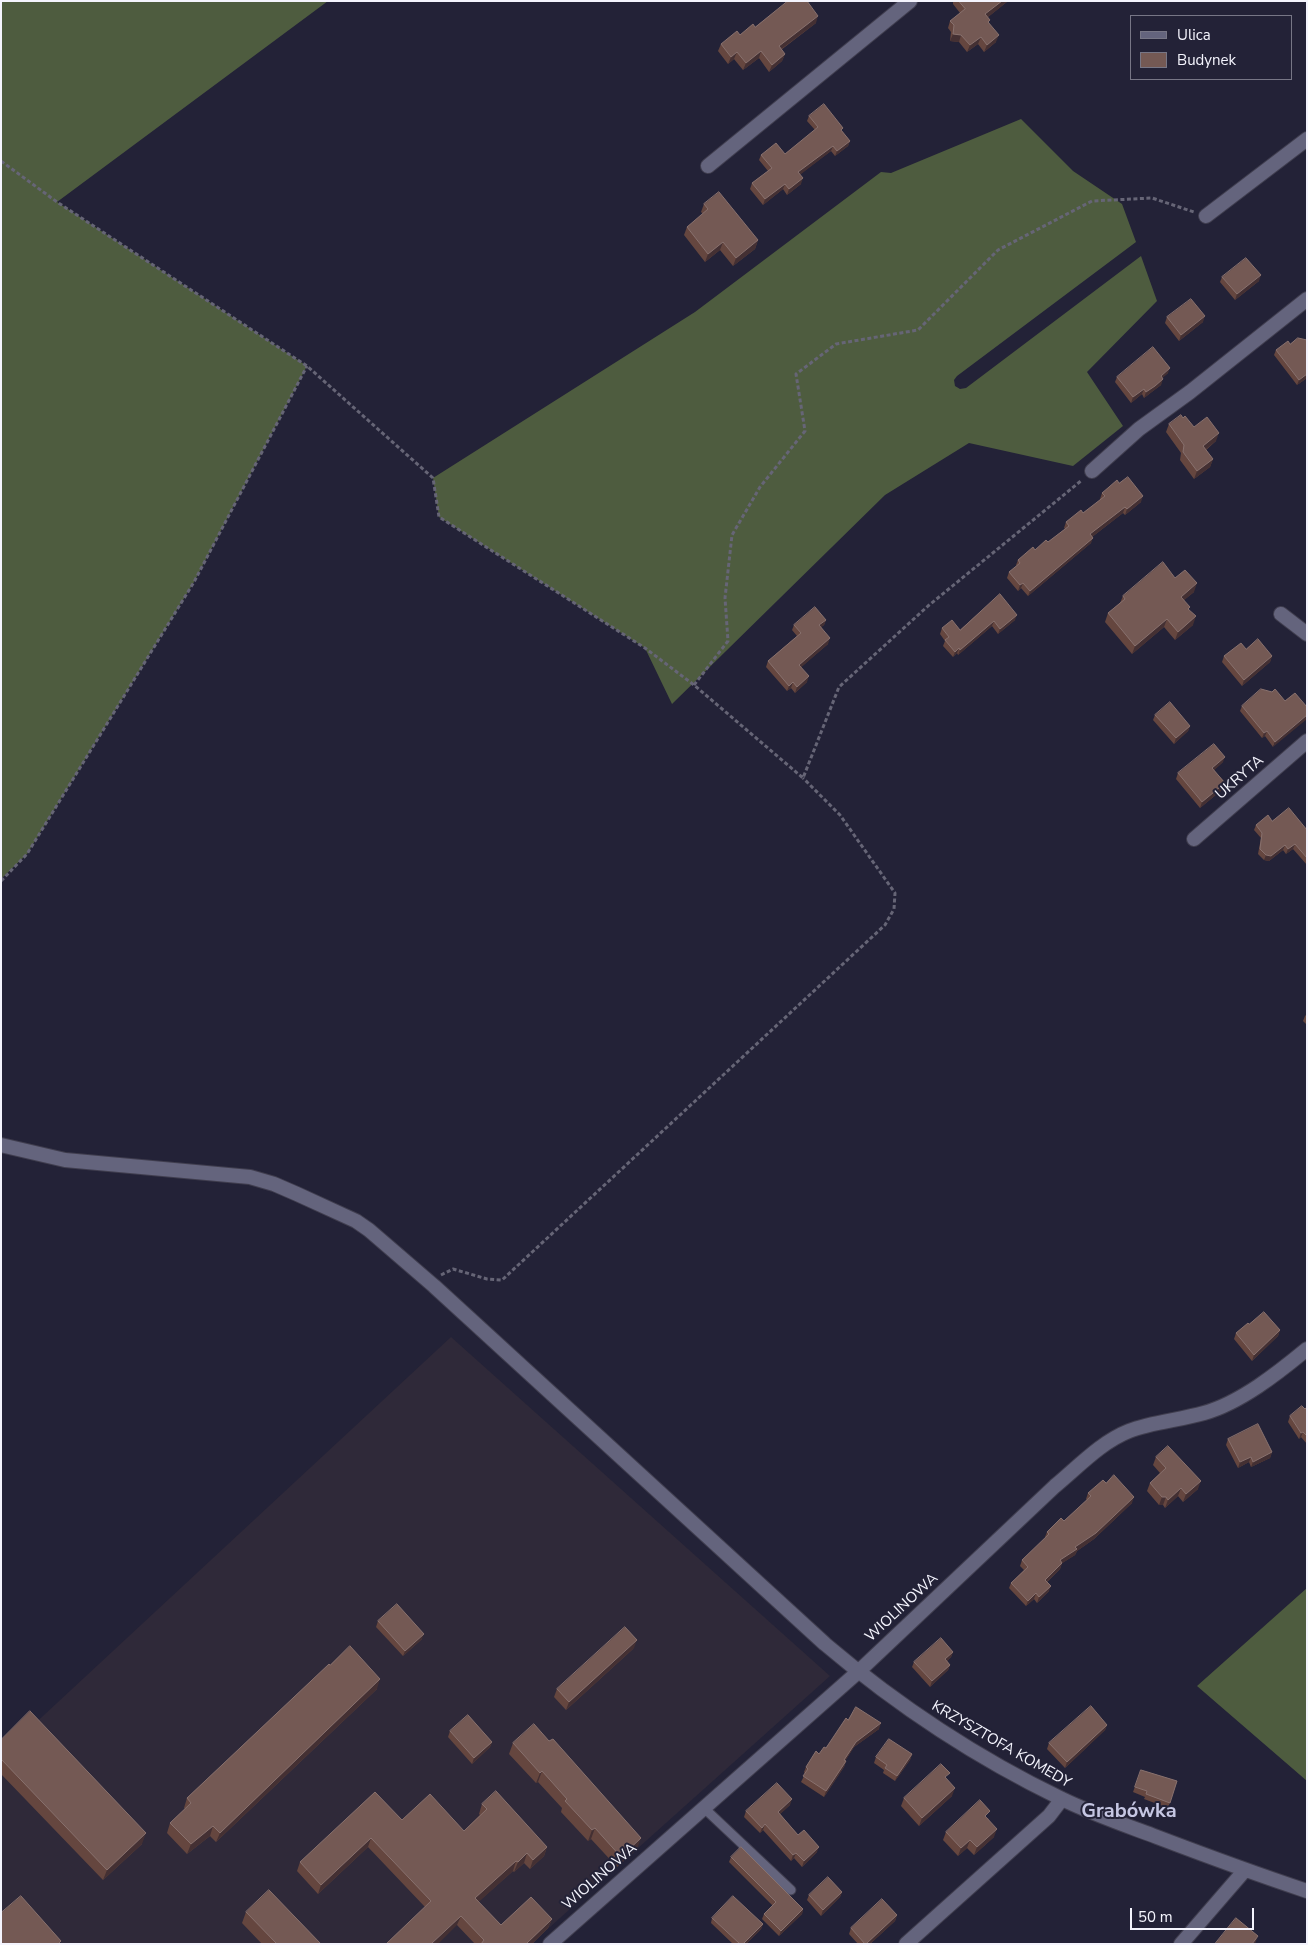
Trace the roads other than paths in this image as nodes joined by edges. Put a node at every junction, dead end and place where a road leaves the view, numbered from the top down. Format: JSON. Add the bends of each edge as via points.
{"nodes":[{"id":1,"x":910,"y":1,"type":"edge"},
{"id":2,"x":1307,"y":140,"type":"edge"},
{"id":3,"x":708,"y":166,"type":"dead end"},
{"id":4,"x":1206,"y":216,"type":"road end"},
{"id":5,"x":1307,"y":299,"type":"edge"},
{"id":6,"x":1092,"y":471,"type":"road end"},
{"id":7,"x":1281,"y":614,"type":"dead end"},
{"id":8,"x":1307,"y":634,"type":"edge"},
{"id":9,"x":1307,"y":741,"type":"edge"},
{"id":10,"x":1194,"y":840,"type":"dead end"},
{"id":11,"x":1,"y":1145,"type":"edge"},
{"id":12,"x":1307,"y":1348,"type":"edge"},
{"id":13,"x":858,"y":1672,"type":"junction"},
{"id":14,"x":1062,"y":1799,"type":"junction"},
{"id":15,"x":704,"y":1808,"type":"junction"},
{"id":16,"x":1245,"y":1870,"type":"junction"},
{"id":17,"x":791,"y":1890,"type":"dead end"},
{"id":18,"x":1307,"y":1891,"type":"edge"},
{"id":19,"x":550,"y":1944,"type":"edge"},
{"id":20,"x":906,"y":1944,"type":"edge"},
{"id":21,"x":1182,"y":1944,"type":"edge"}],
"edges":[{"from":1,"to":3,"type":"street"},
{"from":2,"to":4,"type":"street"},
{"from":5,"to":6,"type":"street","via":[[1139,429]]},
{"from":7,"to":8,"type":"street"},
{"from":9,"to":10,"type":"street","name":"UKRYTA"},
{"from":11,"to":13,"type":"street","name":"KRZYSZTOFA KOMEDY","via":[[65,1160],[250,1177],[274,1184],[356,1221],[432,1284]]},
{"from":12,"to":13,"type":"street","name":"WIOLINOWA","via":[[1282,1370],[1206,1413],[1129,1431],[1104,1446],[1055,1486]]},
{"from":13,"to":14,"type":"street","name":"KRZYSZTOFA KOMEDY","via":[[933,1725]]},
{"from":13,"to":15,"type":"street","name":"WIOLINOWA"},
{"from":14,"to":16,"type":"street","name":"KRZYSZTOFA KOMEDY"},
{"from":14,"to":20,"type":"street","via":[[1049,1816]]},
{"from":15,"to":17,"type":"lane"},
{"from":15,"to":19,"type":"street","name":"WIOLINOWA"},
{"from":16,"to":18,"type":"street","name":"KRZYSZTOFA KOMEDY"},
{"from":16,"to":21,"type":"street"}]}
